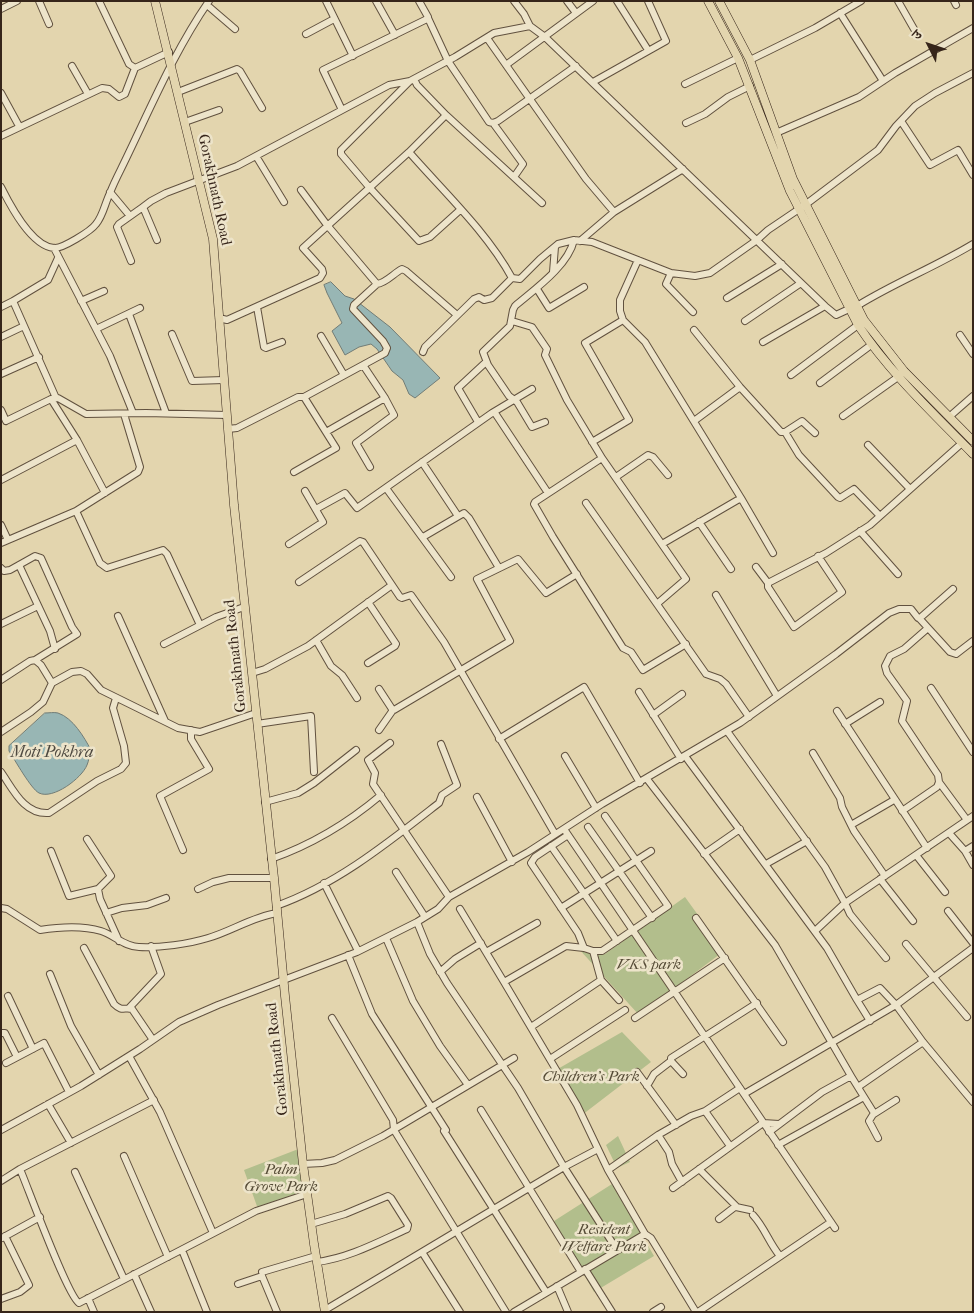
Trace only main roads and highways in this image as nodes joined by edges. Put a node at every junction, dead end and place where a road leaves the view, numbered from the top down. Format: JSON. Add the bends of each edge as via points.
{"nodes":[{"id":1,"x":155,"y":1,"type":"edge"},
{"id":2,"x":708,"y":1,"type":"edge"},
{"id":3,"x":722,"y":2,"type":"edge"},
{"id":4,"x":802,"y":207,"type":"junction"},
{"id":5,"x":853,"y":307,"type":"junction"},
{"id":6,"x":973,"y":441,"type":"edge"},
{"id":7,"x":973,"y":454,"type":"edge"},
{"id":8,"x":325,"y":1311,"type":"edge"}],
"edges":[{"from":1,"to":8,"type":"main road","name":"Gorakhnath Road","via":[[213,240],[234,505],[283,980],[307,1194]]},
{"from":2,"to":4,"type":"main road","via":[[738,58],[790,191]]},
{"from":3,"to":4,"type":"main road","via":[[750,60]]},
{"from":4,"to":5,"type":"main road"},
{"from":5,"to":6,"type":"main road","via":[[904,371]]},
{"from":5,"to":7,"type":"main road","via":[[858,325],[871,344],[898,377]]}]}
